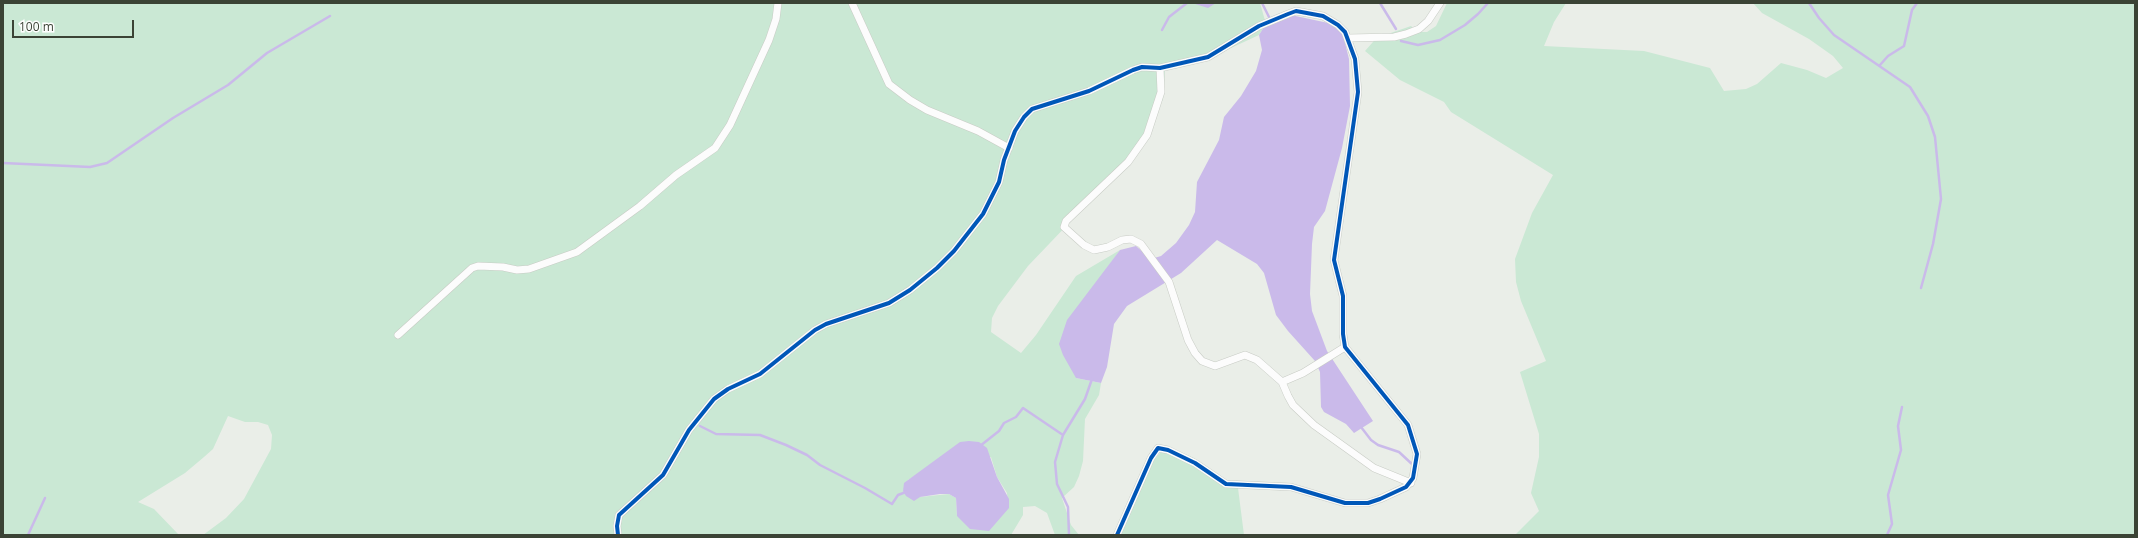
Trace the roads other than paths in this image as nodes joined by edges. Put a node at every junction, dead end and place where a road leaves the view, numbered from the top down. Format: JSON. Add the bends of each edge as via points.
{"nodes":[{"id":1,"x":778,"y":3,"type":"edge"},
{"id":2,"x":852,"y":3,"type":"edge"},
{"id":3,"x":1440,"y":3,"type":"edge"},
{"id":4,"x":1348,"y":38,"type":"junction"},
{"id":5,"x":1160,"y":68,"type":"junction"},
{"id":6,"x":1009,"y":148,"type":"junction"},
{"id":7,"x":398,"y":335,"type":"dead end"},
{"id":8,"x":1345,"y":347,"type":"junction"},
{"id":9,"x":1282,"y":382,"type":"junction"},
{"id":10,"x":1410,"y":483,"type":"junction"},
{"id":11,"x":618,"y":535,"type":"edge"},
{"id":12,"x":1117,"y":535,"type":"edge"}],
"edges":[{"from":1,"to":7,"type":"street","via":[[776,20],[769,40],[730,125],[715,148],[577,252],[528,269],[478,266],[472,268]]},
{"from":2,"to":6,"type":"street","via":[[889,84],[927,110],[978,131]]},
{"from":3,"to":4,"type":"street","via":[[1428,21],[1419,29],[1406,34],[1394,37]]},
{"from":4,"to":5,"type":"street","via":[[1338,25],[1323,16],[1296,11],[1259,26],[1208,57]]},
{"from":4,"to":8,"type":"street","via":[[1355,60],[1358,92],[1334,260],[1343,296]]},
{"from":5,"to":6,"type":"street","via":[[1133,70],[1089,91],[1040,105],[1024,117]]},
{"from":5,"to":9,"type":"street","via":[[1162,92],[1147,135],[1128,162],[1064,226],[1084,245],[1094,250],[1108,248],[1122,240],[1131,239],[1141,244],[1169,282],[1188,340],[1202,361],[1215,366],[1245,355],[1258,360]]},
{"from":6,"to":11,"type":"street","via":[[999,182],[983,214],[969,235],[937,268],[889,303],[815,330],[760,374],[714,398],[689,430],[662,475],[619,515]]},
{"from":8,"to":9,"type":"street"},
{"from":8,"to":10,"type":"street","via":[[1408,425],[1417,454]]},
{"from":9,"to":10,"type":"street","via":[[1293,405],[1314,425],[1374,468]]},
{"from":10,"to":12,"type":"street","via":[[1401,490],[1368,503],[1345,503],[1291,487],[1226,484],[1195,463],[1163,448],[1155,451]]}]}
